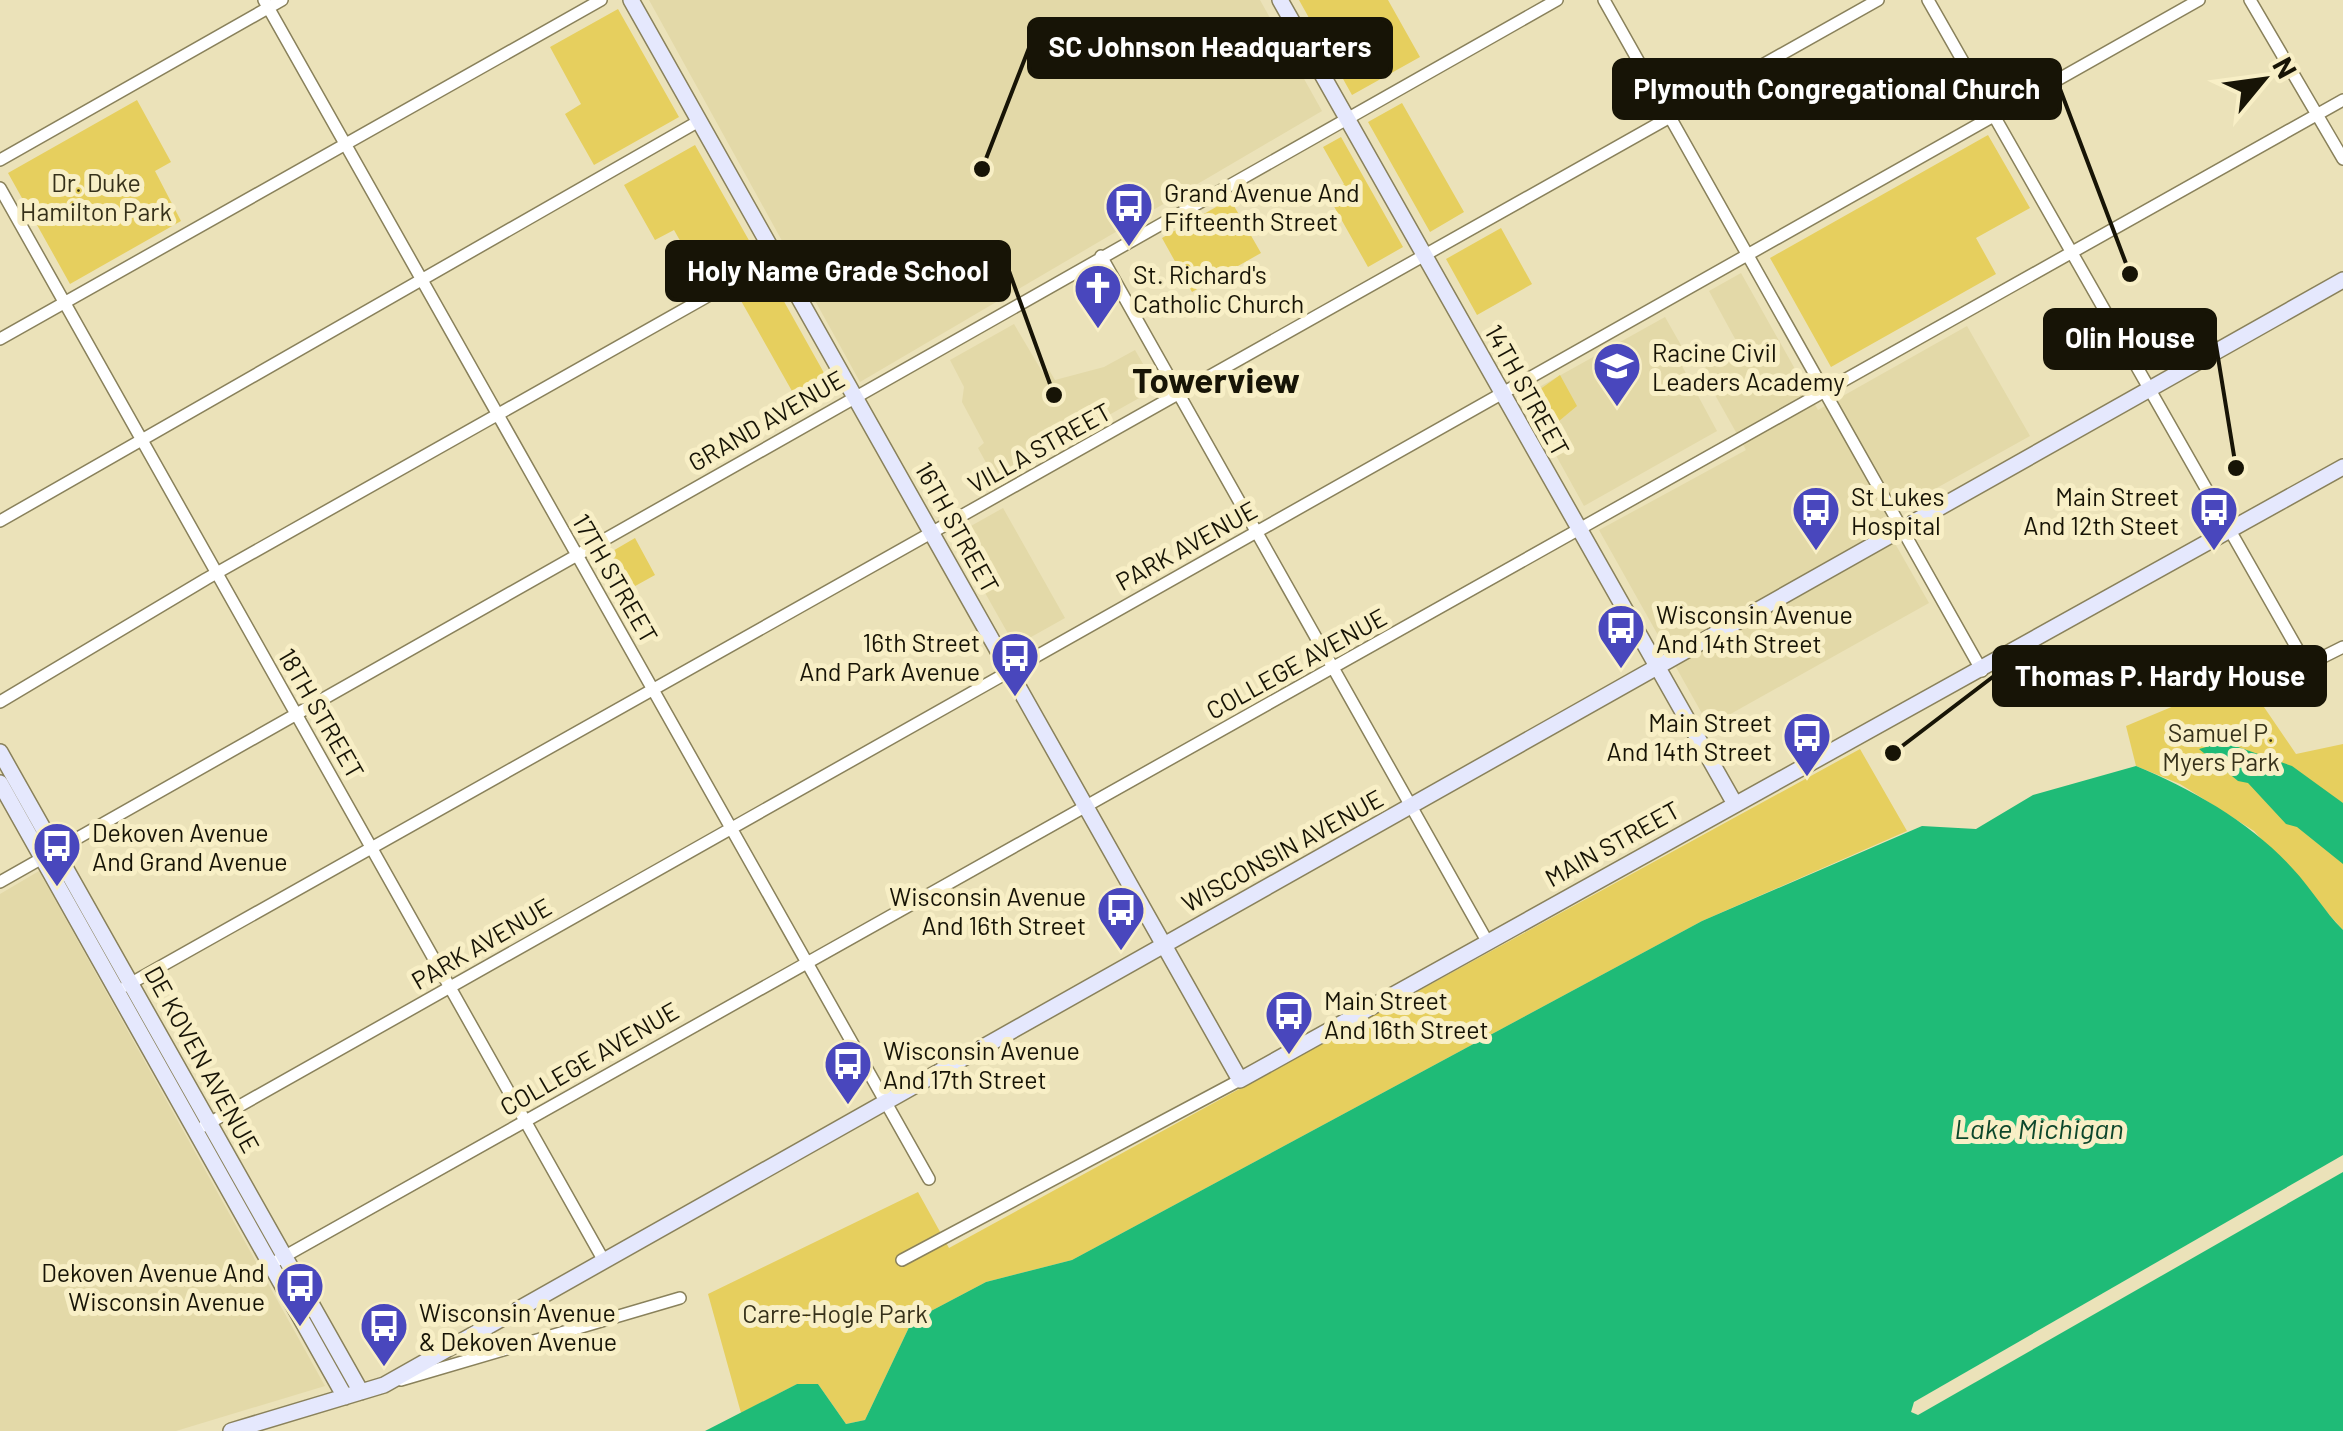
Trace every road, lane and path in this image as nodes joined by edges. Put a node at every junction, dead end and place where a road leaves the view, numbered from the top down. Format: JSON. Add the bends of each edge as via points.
{"nodes":[{"id":1,"x":282,"y":0,"type":"edge"},
{"id":2,"x":602,"y":0,"type":"edge"},
{"id":3,"x":631,"y":0,"type":"edge"},
{"id":4,"x":1280,"y":0,"type":"edge"},
{"id":5,"x":1558,"y":0,"type":"edge"},
{"id":6,"x":1604,"y":0,"type":"edge"},
{"id":7,"x":1878,"y":0,"type":"edge"},
{"id":8,"x":1928,"y":0,"type":"edge"},
{"id":9,"x":2199,"y":0,"type":"edge"},
{"id":10,"x":2250,"y":0,"type":"edge"},
{"id":11,"x":266,"y":4,"type":"edge"},
{"id":12,"x":2343,"y":100,"type":"edge"},
{"id":13,"x":2317,"y":114,"type":"junction"},
{"id":14,"x":1994,"y":116,"type":"junction"},
{"id":15,"x":1670,"y":118,"type":"junction"},
{"id":16,"x":1346,"y":119,"type":"junction"},
{"id":17,"x":699,"y":122,"type":"junction"},
{"id":18,"x":346,"y":144,"type":"junction"},
{"id":19,"x":2343,"y":159,"type":"edge"},
{"id":20,"x":0,"y":160,"type":"edge"},
{"id":21,"x":0,"y":188,"type":"edge"},
{"id":22,"x":2071,"y":253,"type":"junction"},
{"id":23,"x":1748,"y":254,"type":"junction"},
{"id":24,"x":1101,"y":256,"type":"junction"},
{"id":25,"x":1424,"y":256,"type":"junction"},
{"id":26,"x":777,"y":257,"type":"junction"},
{"id":27,"x":2343,"y":280,"type":"edge"},
{"id":28,"x":423,"y":282,"type":"junction"},
{"id":29,"x":65,"y":303,"type":"junction"},
{"id":30,"x":0,"y":339,"type":"edge"},
{"id":31,"x":1826,"y":390,"type":"junction"},
{"id":32,"x":2148,"y":390,"type":"junction"},
{"id":33,"x":1501,"y":393,"type":"junction"},
{"id":34,"x":855,"y":395,"type":"junction"},
{"id":35,"x":1178,"y":395,"type":"junction"},
{"id":36,"x":499,"y":415,"type":"junction"},
{"id":37,"x":142,"y":440,"type":"junction"},
{"id":38,"x":2343,"y":468,"type":"edge"},
{"id":39,"x":0,"y":521,"type":"edge"},
{"id":40,"x":1902,"y":529,"type":"junction"},
{"id":41,"x":1579,"y":530,"type":"junction"},
{"id":42,"x":2230,"y":531,"type":"junction"},
{"id":43,"x":932,"y":532,"type":"junction"},
{"id":44,"x":1255,"y":532,"type":"junction"},
{"id":45,"x":576,"y":554,"type":"junction"},
{"id":46,"x":218,"y":573,"type":"junction"},
{"id":47,"x":2343,"y":647,"type":"edge"},
{"id":48,"x":1656,"y":668,"type":"junction"},
{"id":49,"x":1332,"y":670,"type":"junction"},
{"id":50,"x":1009,"y":671,"type":"junction"},
{"id":51,"x":1982,"y":671,"type":"junction"},
{"id":52,"x":654,"y":688,"type":"junction"},
{"id":53,"x":0,"y":702,"type":"edge"},
{"id":54,"x":296,"y":713,"type":"junction"},
{"id":55,"x":0,"y":752,"type":"edge"},
{"id":56,"x":0,"y":782,"type":"edge"},
{"id":57,"x":1084,"y":804,"type":"junction"},
{"id":58,"x":1735,"y":804,"type":"junction"},
{"id":59,"x":1410,"y":806,"type":"junction"},
{"id":60,"x":730,"y":828,"type":"junction"},
{"id":61,"x":373,"y":847,"type":"junction"},
{"id":62,"x":49,"y":855,"type":"junction"},
{"id":63,"x":0,"y":882,"type":"edge"},
{"id":64,"x":1487,"y":940,"type":"junction"},
{"id":65,"x":1164,"y":945,"type":"junction"},
{"id":66,"x":806,"y":962,"type":"junction"},
{"id":67,"x":125,"y":987,"type":"junction"},
{"id":68,"x":450,"y":987,"type":"junction"},
{"id":69,"x":1240,"y":1080,"type":"junction"},
{"id":70,"x":885,"y":1102,"type":"junction"},
{"id":71,"x":525,"y":1120,"type":"junction"},
{"id":72,"x":203,"y":1126,"type":"junction"},
{"id":73,"x":929,"y":1179,"type":"dead end"},
{"id":74,"x":278,"y":1260,"type":"junction"},
{"id":75,"x":902,"y":1260,"type":"dead end"},
{"id":76,"x":604,"y":1261,"type":"junction"},
{"id":77,"x":680,"y":1298,"type":"dead end"},
{"id":78,"x":478,"y":1332,"type":"junction"},
{"id":79,"x":497,"y":1352,"type":"junction"},
{"id":80,"x":384,"y":1385,"type":"junction"},
{"id":81,"x":361,"y":1392,"type":"junction"},
{"id":82,"x":344,"y":1397,"type":"junction"},
{"id":83,"x":232,"y":1431,"type":"edge"}],
"edges":[{"from":1,"to":11,"type":"street"},
{"from":2,"to":18,"type":"street"},
{"from":3,"to":17,"type":"street","name":"16TH STREET"},
{"from":4,"to":16,"type":"street","name":"14TH STREET"},
{"from":5,"to":16,"type":"street","name":"GRAND AVENUE"},
{"from":6,"to":15,"type":"street"},
{"from":7,"to":15,"type":"street","name":"VILLA STREET"},
{"from":8,"to":14,"type":"street"},
{"from":9,"to":14,"type":"street","name":"PARK AVENUE"},
{"from":10,"to":13,"type":"street"},
{"from":11,"to":18,"type":"street","name":"17TH STREET"},
{"from":11,"to":20,"type":"street"},
{"from":12,"to":13,"type":"street","name":"COLLEGE AVENUE"},
{"from":13,"to":19,"type":"street"},
{"from":13,"to":22,"type":"street","name":"COLLEGE AVENUE"},
{"from":14,"to":22,"type":"street"},
{"from":14,"to":23,"type":"street","name":"PARK AVENUE"},
{"from":15,"to":23,"type":"street"},
{"from":15,"to":25,"type":"street","name":"VILLA STREET"},
{"from":16,"to":24,"type":"street","name":"GRAND AVENUE"},
{"from":16,"to":25,"type":"street","name":"14TH STREET"},
{"from":17,"to":26,"type":"street","name":"16TH STREET"},
{"from":17,"to":28,"type":"street"},
{"from":18,"to":28,"type":"street","name":"17TH STREET"},
{"from":18,"to":29,"type":"street"},
{"from":21,"to":29,"type":"street","name":"18TH STREET"},
{"from":22,"to":31,"type":"street","name":"COLLEGE AVENUE"},
{"from":22,"to":32,"type":"street"},
{"from":23,"to":31,"type":"street"},
{"from":23,"to":33,"type":"street","name":"PARK AVENUE"},
{"from":24,"to":34,"type":"street","name":"GRAND AVENUE"},
{"from":24,"to":35,"type":"street"},
{"from":25,"to":33,"type":"street","name":"14TH STREET"},
{"from":25,"to":35,"type":"street","name":"VILLA STREET"},
{"from":26,"to":34,"type":"street","name":"16TH STREET"},
{"from":26,"to":36,"type":"street"},
{"from":27,"to":32,"type":"street","name":"WISCONSIN AVENUE"},
{"from":28,"to":36,"type":"street","name":"17TH STREET"},
{"from":28,"to":37,"type":"street"},
{"from":29,"to":30,"type":"street"},
{"from":29,"to":37,"type":"street","name":"18TH STREET"},
{"from":31,"to":40,"type":"street"},
{"from":31,"to":41,"type":"street","name":"COLLEGE AVENUE"},
{"from":32,"to":40,"type":"street","name":"WISCONSIN AVENUE"},
{"from":32,"to":42,"type":"street"},
{"from":33,"to":41,"type":"street","name":"14TH STREET"},
{"from":33,"to":44,"type":"street","name":"PARK AVENUE"},
{"from":34,"to":43,"type":"street","name":"16TH STREET"},
{"from":34,"to":45,"type":"street","name":"GRAND AVENUE"},
{"from":35,"to":43,"type":"street","name":"VILLA STREET"},
{"from":35,"to":44,"type":"street"},
{"from":36,"to":45,"type":"street","name":"17TH STREET"},
{"from":36,"to":46,"type":"street"},
{"from":37,"to":39,"type":"street"},
{"from":37,"to":46,"type":"street","name":"18TH STREET"},
{"from":38,"to":42,"type":"street","name":"MAIN STREET"},
{"from":40,"to":48,"type":"street","name":"WISCONSIN AVENUE"},
{"from":40,"to":51,"type":"street"},
{"from":41,"to":48,"type":"street","name":"14TH STREET"},
{"from":41,"to":49,"type":"street","name":"COLLEGE AVENUE"},
{"from":42,"to":47,"type":"street","via":[[2302,657],[2311,664]]},
{"from":42,"to":51,"type":"street","name":"MAIN STREET"},
{"from":43,"to":50,"type":"street","name":"16TH STREET"},
{"from":43,"to":52,"type":"street","name":"VILLA STREET"},
{"from":44,"to":49,"type":"street"},
{"from":44,"to":50,"type":"street","name":"PARK AVENUE"},
{"from":45,"to":52,"type":"street","name":"17TH STREET"},
{"from":45,"to":54,"type":"street","name":"GRAND AVENUE"},
{"from":46,"to":53,"type":"street"},
{"from":46,"to":54,"type":"street","name":"18TH STREET"},
{"from":48,"to":58,"type":"street","name":"14TH STREET"},
{"from":48,"to":59,"type":"street","name":"WISCONSIN AVENUE"},
{"from":49,"to":57,"type":"street","name":"COLLEGE AVENUE"},
{"from":49,"to":59,"type":"street"},
{"from":50,"to":57,"type":"street","name":"16TH STREET"},
{"from":50,"to":60,"type":"street","name":"PARK AVENUE"},
{"from":51,"to":58,"type":"street","name":"MAIN STREET"},
{"from":52,"to":60,"type":"street","name":"17TH STREET"},
{"from":52,"to":61,"type":"street","name":"VILLA STREET"},
{"from":54,"to":61,"type":"street","name":"18TH STREET"},
{"from":54,"to":62,"type":"street","name":"GRAND AVENUE"},
{"from":55,"to":62,"type":"street","name":"DE KOVEN AVENUE"},
{"from":56,"to":62,"type":"street","name":"DE KOVEN AVENUE"},
{"from":57,"to":65,"type":"street","name":"16TH STREET"},
{"from":57,"to":66,"type":"street","name":"COLLEGE AVENUE"},
{"from":58,"to":64,"type":"street","name":"MAIN STREET"},
{"from":59,"to":64,"type":"street"},
{"from":59,"to":65,"type":"street","name":"WISCONSIN AVENUE"},
{"from":60,"to":66,"type":"street","name":"17TH STREET"},
{"from":60,"to":68,"type":"street","name":"PARK AVENUE"},
{"from":61,"to":67,"type":"street","name":"VILLA STREET"},
{"from":61,"to":68,"type":"street","name":"18TH STREET"},
{"from":62,"to":63,"type":"street","name":"GRAND AVENUE"},
{"from":62,"to":67,"type":"street","name":"DE KOVEN AVENUE"},
{"from":64,"to":69,"type":"street","name":"MAIN STREET"},
{"from":65,"to":69,"type":"street","name":"16TH STREET"},
{"from":65,"to":70,"type":"street","name":"WISCONSIN AVENUE"},
{"from":66,"to":70,"type":"street","name":"17TH STREET"},
{"from":66,"to":71,"type":"street","name":"COLLEGE AVENUE"},
{"from":67,"to":72,"type":"street","name":"DE KOVEN AVENUE"},
{"from":68,"to":71,"type":"street","name":"18TH STREET"},
{"from":68,"to":72,"type":"street","name":"PARK AVENUE"},
{"from":69,"to":75,"type":"street","name":"MAIN STREET"},
{"from":70,"to":73,"type":"street","name":"17TH STREET"},
{"from":70,"to":76,"type":"street","name":"WISCONSIN AVENUE"},
{"from":71,"to":74,"type":"street","name":"COLLEGE AVENUE"},
{"from":71,"to":76,"type":"street","name":"18TH STREET"},
{"from":72,"to":74,"type":"street","name":"DE KOVEN AVENUE"},
{"from":74,"to":81,"type":"street","name":"DE KOVEN AVENUE"},
{"from":74,"to":82,"type":"street","name":"DE KOVEN AVENUE"},
{"from":76,"to":78,"type":"street","name":"WISCONSIN AVENUE"},
{"from":77,"to":79,"type":"street"},
{"from":78,"to":79,"type":"street"},
{"from":78,"to":80,"type":"street","name":"WISCONSIN AVENUE"},
{"from":79,"to":80,"type":"street"},
{"from":80,"to":81,"type":"street","name":"WISCONSIN AVENUE"},
{"from":81,"to":82,"type":"street","name":"WISCONSIN AVENUE"},
{"from":82,"to":83,"type":"street","name":"WISCONSIN AVENUE"}]}
